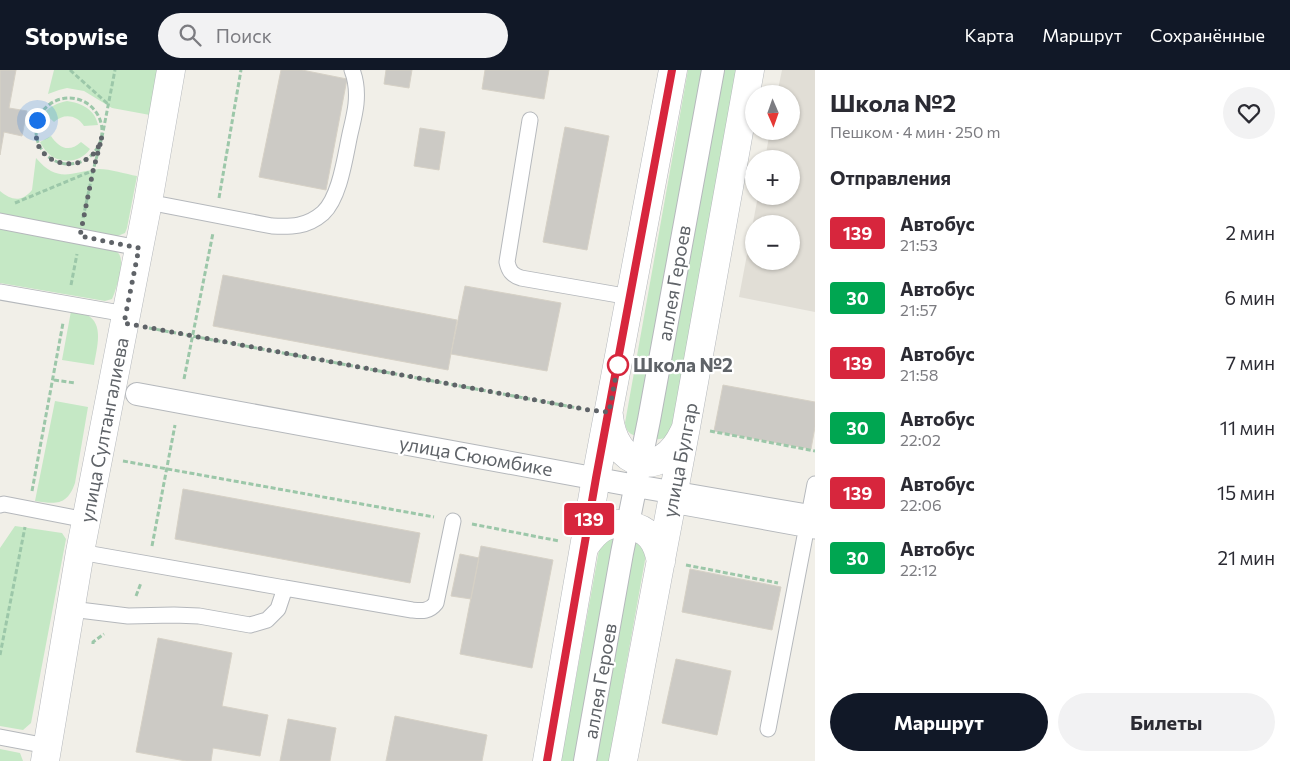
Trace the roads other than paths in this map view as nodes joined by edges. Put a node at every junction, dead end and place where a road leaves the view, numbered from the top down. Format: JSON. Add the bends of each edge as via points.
{"nodes":[{"id":1,"x":171,"y":70,"type":"edge"},
{"id":2,"x":352,"y":70,"type":"edge"},
{"id":3,"x":672,"y":70,"type":"edge"},
{"id":4,"x":713,"y":70,"type":"edge"},
{"id":5,"x":750,"y":70,"type":"edge"},
{"id":6,"x":530,"y":120,"type":"dead end"},
{"id":7,"x":148,"y":202,"type":"junction"},
{"id":8,"x":0,"y":221,"type":"edge"},
{"id":9,"x":139,"y":248,"type":"junction"},
{"id":10,"x":0,"y":292,"type":"edge"},
{"id":11,"x":630,"y":297,"type":"junction"},
{"id":12,"x":125,"y":319,"type":"junction"},
{"id":13,"x":137,"y":394,"type":"dead end"},
{"id":14,"x":609,"y":412,"type":"junction"},
{"id":15,"x":686,"y":427,"type":"junction"},
{"id":16,"x":638,"y":474,"type":"junction"},
{"id":17,"x":596,"y":478,"type":"junction"},
{"id":18,"x":815,"y":484,"type":"edge"},
{"id":19,"x":673,"y":499,"type":"junction"},
{"id":20,"x":0,"y":505,"type":"edge"},
{"id":21,"x":86,"y":520,"type":"junction"},
{"id":22,"x":453,"y":521,"type":"road end"},
{"id":23,"x":812,"y":523,"type":"edge"},
{"id":24,"x":628,"y":526,"type":"junction"},
{"id":25,"x":585,"y":546,"type":"junction"},
{"id":26,"x":80,"y":552,"type":"junction"},
{"id":27,"x":661,"y":562,"type":"junction"},
{"id":28,"x":285,"y":588,"type":"junction"},
{"id":29,"x":70,"y":609,"type":"junction"},
{"id":30,"x":768,"y":729,"type":"dead end"},
{"id":31,"x":0,"y":737,"type":"edge"},
{"id":32,"x":46,"y":754,"type":"edge"},
{"id":33,"x":547,"y":761,"type":"edge"},
{"id":34,"x":585,"y":761,"type":"edge"},
{"id":35,"x":623,"y":761,"type":"edge"}],
"edges":[{"from":1,"to":7,"type":"street","name":"улица Султангалиева"},
{"from":2,"to":7,"type":"lane","via":[[356,105],[339,183],[323,213],[309,223],[292,227],[272,226]]},
{"from":3,"to":11,"type":"street"},
{"from":4,"to":16,"type":"street","name":"аллея Героев"},
{"from":5,"to":15,"type":"street","name":"улица Булгар"},
{"from":6,"to":11,"type":"lane","via":[[507,262],[510,272],[521,278]]},
{"from":7,"to":9,"type":"street","name":"улица Султангалиева"},
{"from":8,"to":9,"type":"lane"},
{"from":9,"to":12,"type":"street","name":"улица Султангалиева"},
{"from":10,"to":12,"type":"lane"},
{"from":11,"to":14,"type":"street"},
{"from":12,"to":21,"type":"street","name":"улица Султангалиева"},
{"from":13,"to":17,"type":"street","name":"улица Сююмбике"},
{"from":14,"to":16,"type":"street","via":[[617,445],[631,458]]},
{"from":14,"to":17,"type":"street"},
{"from":15,"to":16,"type":"street","via":[[668,455]]},
{"from":15,"to":19,"type":"street","name":"улица Булгар"},
{"from":16,"to":17,"type":"street","name":"улица Сююмбике"},
{"from":16,"to":19,"type":"street","name":"улица Сююмбике"},
{"from":16,"to":24,"type":"street","name":"аллея Героев"},
{"from":17,"to":25,"type":"street"},
{"from":18,"to":23,"type":"lane"},
{"from":19,"to":23,"type":"street","name":"улица Сююмбике"},
{"from":19,"to":27,"type":"street","name":"улица Булгар"},
{"from":20,"to":21,"type":"lane"},
{"from":21,"to":26,"type":"street","name":"улица Султангалиева"},
{"from":22,"to":28,"type":"lane","via":[[436,603],[426,611]]},
{"from":23,"to":30,"type":"lane"},
{"from":24,"to":25,"type":"street","via":[[611,524],[603,527]]},
{"from":24,"to":27,"type":"street","via":[[637,527],[652,538]]},
{"from":24,"to":34,"type":"street","name":"аллея Героев"},
{"from":25,"to":33,"type":"street"},
{"from":26,"to":28,"type":"lane"},
{"from":26,"to":29,"type":"street","name":"улица Султангалиева"},
{"from":27,"to":35,"type":"street","name":"улица Булгар"},
{"from":28,"to":29,"type":"lane","via":[[278,609],[267,620],[250,625],[199,616],[128,616]]},
{"from":29,"to":32,"type":"street","name":"улица Султангалиева"},
{"from":31,"to":32,"type":"lane"}]}
